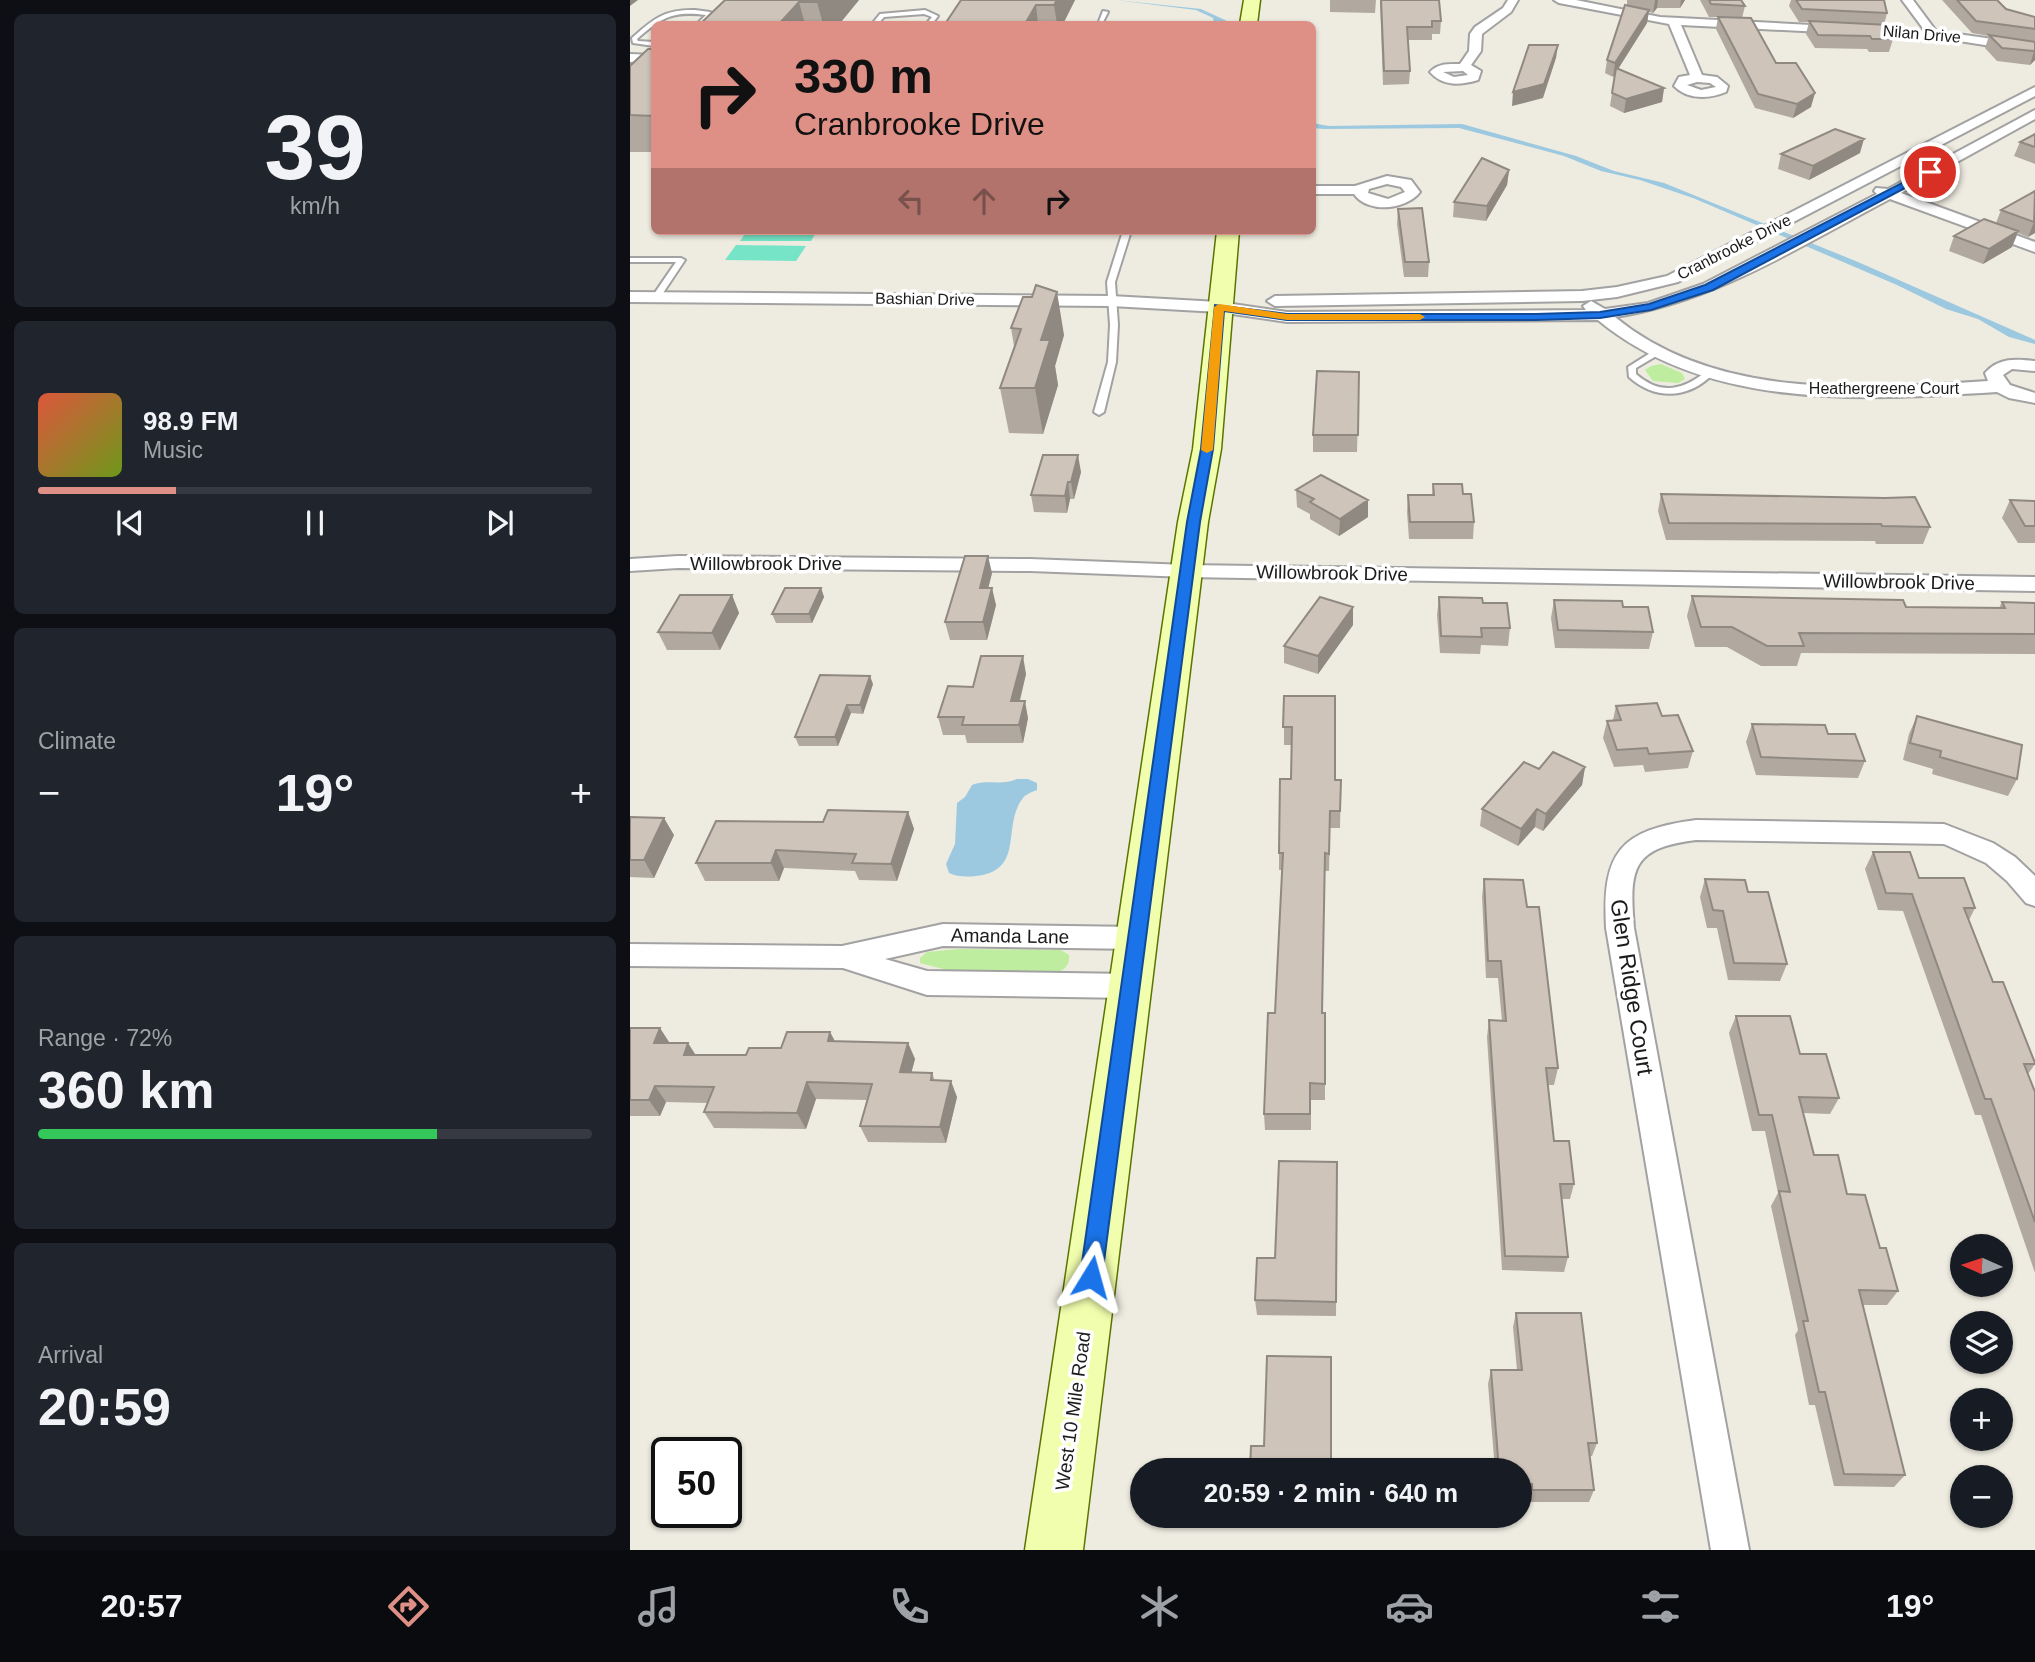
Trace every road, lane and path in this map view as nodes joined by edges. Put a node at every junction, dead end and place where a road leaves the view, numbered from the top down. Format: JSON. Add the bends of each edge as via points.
{"nodes":[{"id":1,"x":1252,"y":0,"type":"edge"},
{"id":2,"x":1513,"y":0,"type":"edge"},
{"id":3,"x":1559,"y":0,"type":"edge"},
{"id":4,"x":1907,"y":0,"type":"edge"},
{"id":5,"x":1105,"y":12,"type":"dead end"},
{"id":6,"x":654,"y":21,"type":"edge"},
{"id":7,"x":703,"y":21,"type":"edge"},
{"id":8,"x":877,"y":21,"type":"edge"},
{"id":9,"x":931,"y":21,"type":"edge"},
{"id":10,"x":1101,"y":21,"type":"edge"},
{"id":11,"x":1249,"y":21,"type":"edge"},
{"id":12,"x":1674,"y":22,"type":"junction"},
{"id":13,"x":651,"y":24,"type":"edge"},
{"id":14,"x":1931,"y":34,"type":"junction"},
{"id":15,"x":651,"y":44,"type":"edge"},
{"id":16,"x":651,"y":46,"type":"edge"},
{"id":17,"x":2035,"y":49,"type":"edge"},
{"id":18,"x":635,"y":58,"type":"edge"},
{"id":19,"x":651,"y":60,"type":"edge"},
{"id":20,"x":1464,"y":67,"type":"dead end"},
{"id":21,"x":630,"y":70,"type":"edge"},
{"id":22,"x":1697,"y":78,"type":"dead end"},
{"id":23,"x":2035,"y":91,"type":"edge"},
{"id":24,"x":2035,"y":114,"type":"edge"},
{"id":25,"x":1984,"y":118,"type":"junction"},
{"id":26,"x":2012,"y":127,"type":"junction"},
{"id":27,"x":2035,"y":134,"type":"edge"},
{"id":28,"x":1856,"y":182,"type":"junction"},
{"id":29,"x":1316,"y":190,"type":"edge"},
{"id":30,"x":1359,"y":190,"type":"dead end"},
{"id":31,"x":1889,"y":194,"type":"junction"},
{"id":32,"x":1126,"y":235,"type":"edge"},
{"id":33,"x":1228,"y":235,"type":"edge"},
{"id":34,"x":2035,"y":247,"type":"edge"},
{"id":35,"x":630,"y":260,"type":"edge"},
{"id":36,"x":1582,"y":296,"type":"junction"},
{"id":37,"x":630,"y":297,"type":"edge"},
{"id":38,"x":656,"y":297,"type":"junction"},
{"id":39,"x":1111,"y":301,"type":"junction"},
{"id":40,"x":1219,"y":307,"type":"junction"},
{"id":41,"x":1600,"y":315,"type":"junction"},
{"id":42,"x":1655,"y":353,"type":"junction"},
{"id":43,"x":2035,"y":366,"type":"edge"},
{"id":44,"x":1710,"y":373,"type":"junction"},
{"id":45,"x":2000,"y":386,"type":"junction"},
{"id":46,"x":2035,"y":398,"type":"edge"},
{"id":47,"x":1099,"y":412,"type":"dead end"},
{"id":48,"x":630,"y":565,"type":"edge"},
{"id":49,"x":1187,"y":571,"type":"junction"},
{"id":50,"x":2035,"y":584,"type":"edge"},
{"id":51,"x":2035,"y":896,"type":"edge"},
{"id":52,"x":1138,"y":938,"type":"junction"},
{"id":53,"x":630,"y":955,"type":"edge"},
{"id":54,"x":842,"y":957,"type":"junction"},
{"id":55,"x":1131,"y":986,"type":"junction"},
{"id":56,"x":1054,"y":1550,"type":"edge"},
{"id":57,"x":1730,"y":1550,"type":"edge"}],
"edges":[{"from":1,"to":11,"type":"main road"},
{"from":2,"to":20,"type":"street","via":[[1507,10],[1479,29],[1475,51]]},
{"from":3,"to":12,"type":"street","name":"Nilan Drive"},
{"from":4,"to":14,"type":"street"},
{"from":5,"to":10,"type":"lane"},
{"from":6,"to":7,"type":"lane","via":[[674,12],[708,13]]},
{"from":8,"to":9,"type":"lane","via":[[882,15],[915,12],[934,16]]},
{"from":12,"to":14,"type":"street","name":"Nilan Drive"},
{"from":12,"to":22,"type":"street"},
{"from":13,"to":15,"type":"lane","via":[[634,39]]},
{"from":14,"to":17,"type":"street","name":"Nilan Drive"},
{"from":16,"to":18,"type":"lane"},
{"from":19,"to":21,"type":"street"},
{"from":23,"to":25,"type":"street","name":"Cranbrooke Drive"},
{"from":24,"to":26,"type":"street","name":"Cranbrooke Drive"},
{"from":25,"to":26,"type":"street"},
{"from":25,"to":28,"type":"street","name":"Cranbrooke Drive"},
{"from":26,"to":27,"type":"street"},
{"from":26,"to":31,"type":"street","name":"Cranbrooke Drive"},
{"from":28,"to":31,"type":"street"},
{"from":28,"to":36,"type":"street","name":"Cranbrooke Drive","via":[[1672,279]]},
{"from":29,"to":30,"type":"street"},
{"from":31,"to":34,"type":"street"},
{"from":31,"to":41,"type":"street","name":"Cranbrooke Drive","via":[[1709,287],[1677,299]]},
{"from":32,"to":39,"type":"lane","via":[[1111,282]]},
{"from":33,"to":40,"type":"main road","name":"West 10 Mile Road"},
{"from":35,"to":38,"type":"lane","via":[[681,260]]},
{"from":36,"to":40,"type":"street","name":"Cranbrooke Drive","via":[[1288,300]]},
{"from":36,"to":41,"type":"street","name":"Heathergreene Court"},
{"from":37,"to":38,"type":"street","name":"Bashian Drive"},
{"from":38,"to":39,"type":"street","name":"Bashian Drive"},
{"from":39,"to":40,"type":"street","name":"Bashian Drive"},
{"from":39,"to":47,"type":"lane","via":[[1112,362]]},
{"from":40,"to":41,"type":"street","name":"Cranbrooke Drive","via":[[1287,317]]},
{"from":40,"to":49,"type":"main road","name":"West 10 Mile Road","via":[[1207,449]]},
{"from":41,"to":42,"type":"street","name":"Heathergreene Court","via":[[1614,329]]},
{"from":42,"to":44,"type":"street","name":"Heathergreene Court"},
{"from":42,"to":44,"type":"lane","via":[[1632,367],[1638,382],[1651,388],[1675,392]]},
{"from":43,"to":45,"type":"street","via":[[1999,367],[1994,373]]},
{"from":44,"to":45,"type":"street","name":"Heathergreene Court","via":[[1808,390]]},
{"from":45,"to":46,"type":"street","name":"Heathergreene Court"},
{"from":48,"to":49,"type":"street","name":"Willowbrook Drive","via":[[772,562]]},
{"from":49,"to":50,"type":"street","name":"Willowbrook Drive"},
{"from":49,"to":52,"type":"main road","name":"West 10 Mile Road"},
{"from":51,"to":57,"type":"street","name":"Glen Ridge Court","via":[[2010,865],[1944,834],[1696,830],[1669,832],[1642,843],[1628,856],[1616,893],[1620,928]]},
{"from":52,"to":54,"type":"street","name":"Amanda Lane","via":[[943,935]]},
{"from":52,"to":55,"type":"main road","name":"West 10 Mile Road"},
{"from":53,"to":54,"type":"street","name":"Amanda Lane"},
{"from":54,"to":55,"type":"street","name":"Amanda Lane","via":[[927,983]]},
{"from":55,"to":56,"type":"main road","name":"West 10 Mile Road"}]}
